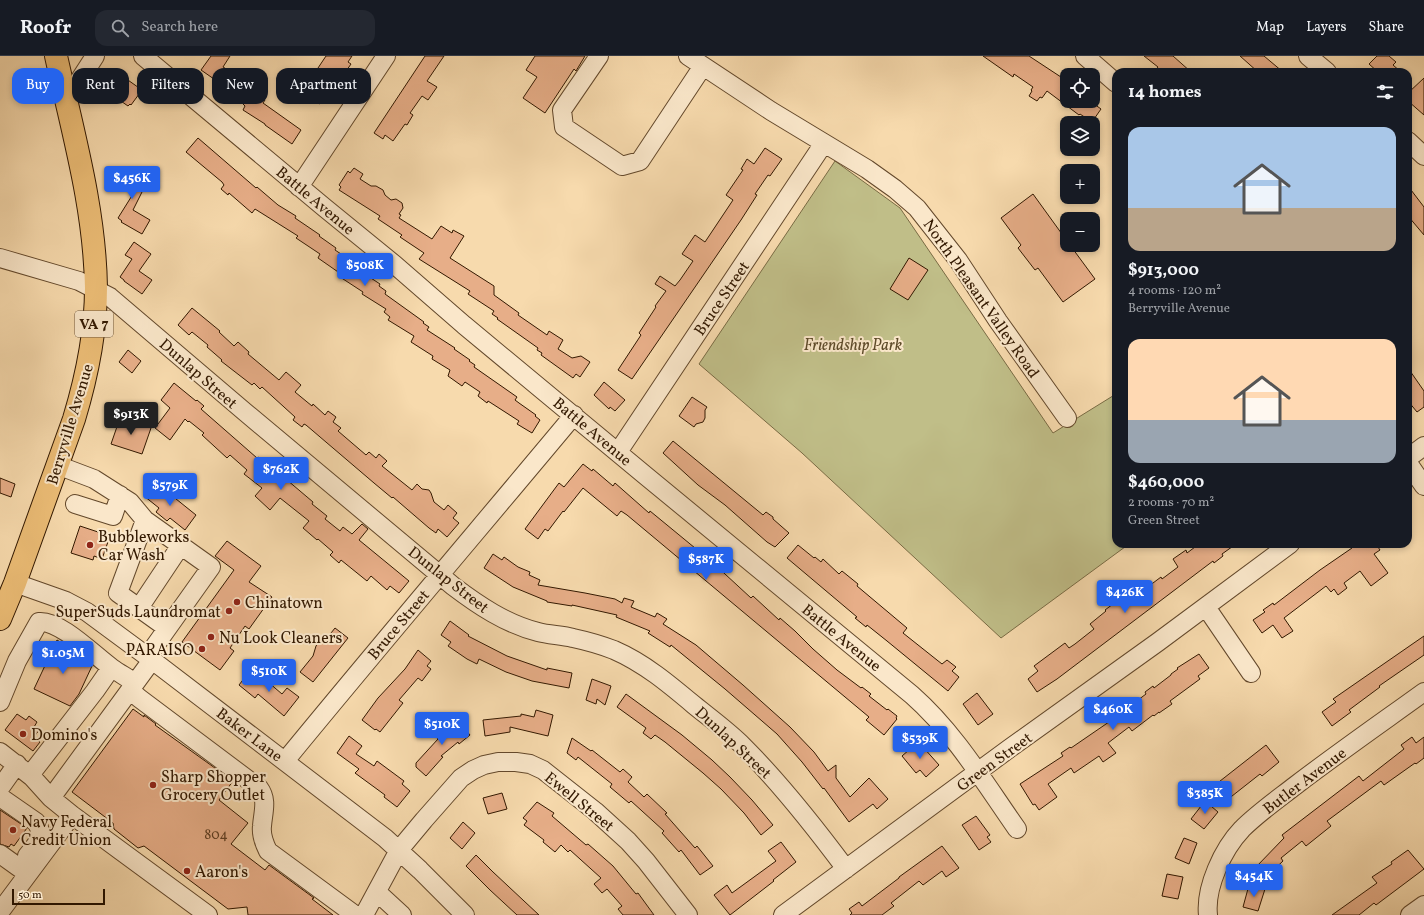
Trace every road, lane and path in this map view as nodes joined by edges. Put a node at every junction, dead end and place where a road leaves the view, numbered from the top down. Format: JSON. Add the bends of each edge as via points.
{"nodes":[{"id":1,"x":56,"y":56,"type":"edge"},
{"id":2,"x":95,"y":56,"type":"edge"},
{"id":3,"x":143,"y":56,"type":"edge"},
{"id":4,"x":386,"y":56,"type":"edge"},
{"id":5,"x":599,"y":56,"type":"edge"},
{"id":6,"x":1085,"y":56,"type":"edge"},
{"id":7,"x":696,"y":61,"type":"edge"},
{"id":8,"x":1112,"y":80,"type":"edge"},
{"id":9,"x":66,"y":100,"type":"junction"},
{"id":10,"x":824,"y":143,"type":"junction"},
{"id":11,"x":1412,"y":146,"type":"edge"},
{"id":12,"x":1424,"y":156,"type":"edge"},
{"id":13,"x":299,"y":187,"type":"junction"},
{"id":14,"x":0,"y":258,"type":"edge"},
{"id":15,"x":96,"y":289,"type":"junction"},
{"id":16,"x":574,"y":415,"type":"junction"},
{"id":17,"x":1067,"y":418,"type":"dead end"},
{"id":18,"x":1424,"y":446,"type":"edge"},
{"id":19,"x":618,"y":452,"type":"junction"},
{"id":20,"x":1412,"y":455,"type":"edge"},
{"id":21,"x":57,"y":466,"type":"junction"},
{"id":22,"x":1412,"y":469,"type":"edge"},
{"id":23,"x":1424,"y":486,"type":"edge"},
{"id":24,"x":120,"y":495,"type":"junction"},
{"id":25,"x":75,"y":504,"type":"dead end"},
{"id":26,"x":145,"y":520,"type":"junction"},
{"id":27,"x":181,"y":545,"type":"junction"},
{"id":28,"x":1285,"y":548,"type":"edge"},
{"id":29,"x":441,"y":575,"type":"junction"},
{"id":30,"x":15,"y":583,"type":"junction"},
{"id":31,"x":1206,"y":607,"type":"junction"},
{"id":32,"x":139,"y":608,"type":"junction"},
{"id":33,"x":0,"y":619,"type":"edge"},
{"id":34,"x":167,"y":628,"type":"junction"},
{"id":35,"x":150,"y":658,"type":"junction"},
{"id":36,"x":111,"y":668,"type":"junction"},
{"id":37,"x":1251,"y":672,"type":"dead end"},
{"id":38,"x":133,"y":687,"type":"junction"},
{"id":39,"x":1424,"y":692,"type":"edge"},
{"id":40,"x":0,"y":702,"type":"edge"},
{"id":41,"x":0,"y":752,"type":"edge"},
{"id":42,"x":285,"y":761,"type":"junction"},
{"id":43,"x":23,"y":770,"type":"junction"},
{"id":44,"x":978,"y":772,"type":"junction"},
{"id":45,"x":0,"y":788,"type":"edge"},
{"id":46,"x":48,"y":795,"type":"junction"},
{"id":47,"x":0,"y":797,"type":"edge"},
{"id":48,"x":72,"y":814,"type":"junction"},
{"id":49,"x":28,"y":817,"type":"junction"},
{"id":50,"x":1017,"y":829,"type":"dead end"},
{"id":51,"x":400,"y":850,"type":"junction"},
{"id":52,"x":0,"y":854,"type":"edge"},
{"id":53,"x":846,"y":869,"type":"junction"},
{"id":54,"x":23,"y":871,"type":"junction"},
{"id":55,"x":376,"y":892,"type":"junction"},
{"id":56,"x":1424,"y":905,"type":"edge"},
{"id":57,"x":3,"y":910,"type":"edge"},
{"id":58,"x":208,"y":915,"type":"edge"},
{"id":59,"x":355,"y":915,"type":"edge"},
{"id":60,"x":364,"y":915,"type":"edge"},
{"id":61,"x":402,"y":915,"type":"edge"},
{"id":62,"x":465,"y":915,"type":"edge"},
{"id":63,"x":688,"y":915,"type":"edge"},
{"id":64,"x":783,"y":915,"type":"edge"},
{"id":65,"x":1208,"y":915,"type":"edge"},
{"id":66,"x":1410,"y":915,"type":"edge"}],
"edges":[{"from":1,"to":9,"type":"main road","name":"Berryville Avenue","number":"VA 7"},
{"from":2,"to":9,"type":"street"},
{"from":3,"to":13,"type":"street","name":"Battle Avenue"},
{"from":4,"to":13,"type":"street"},
{"from":5,"to":7,"type":"street","via":[[562,110],[564,127],[622,166],[640,161]]},
{"from":6,"to":8,"type":"street"},
{"from":7,"to":10,"type":"street","name":"North Pleasant Valley Road"},
{"from":9,"to":15,"type":"main road","name":"Berryville Avenue","number":"VA 7","via":[[88,198]]},
{"from":10,"to":17,"type":"street","name":"North Pleasant Valley Road","via":[[867,169],[917,208],[958,260]]},
{"from":10,"to":19,"type":"street","name":"Bruce Street"},
{"from":11,"to":12,"type":"street"},
{"from":13,"to":16,"type":"street","name":"Battle Avenue"},
{"from":14,"to":15,"type":"street","name":"Dunlap Street","via":[[80,281]]},
{"from":15,"to":21,"type":"main road","name":"Berryville Avenue","number":"VA 7","via":[[93,333],[84,385]]},
{"from":15,"to":29,"type":"street","name":"Dunlap Street","via":[[110,297]]},
{"from":16,"to":19,"type":"street","name":"Battle Avenue"},
{"from":16,"to":29,"type":"street","name":"Bruce Street"},
{"from":18,"to":20,"type":"street"},
{"from":19,"to":44,"type":"street","name":"Battle Avenue","via":[[912,695],[938,720]]},
{"from":21,"to":24,"type":"street","via":[[94,479]]},
{"from":21,"to":30,"type":"main road","name":"Berryville Avenue","number":"VA 7"},
{"from":22,"to":23,"type":"street"},
{"from":24,"to":25,"type":"street","via":[[113,516]]},
{"from":24,"to":26,"type":"street","via":[[130,502]]},
{"from":26,"to":27,"type":"street"},
{"from":26,"to":32,"type":"street","via":[[118,593]]},
{"from":27,"to":32,"type":"street"},
{"from":27,"to":34,"type":"street","via":[[210,567]]},
{"from":28,"to":31,"type":"street","name":"Green Street"},
{"from":29,"to":42,"type":"street","name":"Bruce Street"},
{"from":29,"to":53,"type":"street","name":"Dunlap Street","via":[[475,603],[518,626],[592,642],[631,658],[652,671],[741,744],[807,817]]},
{"from":30,"to":33,"type":"main road","name":"Berryville Avenue","number":"VA 7"},
{"from":30,"to":35,"type":"street","name":"Baker Lane","via":[[76,606]]},
{"from":31,"to":37,"type":"street"},
{"from":31,"to":44,"type":"street","name":"Green Street"},
{"from":32,"to":34,"type":"street"},
{"from":34,"to":35,"type":"street"},
{"from":35,"to":38,"type":"street"},
{"from":35,"to":42,"type":"street","name":"Baker Lane"},
{"from":36,"to":38,"type":"street"},
{"from":36,"to":40,"type":"street","via":[[69,634],[46,621],[39,622],[17,662]]},
{"from":36,"to":43,"type":"street","via":[[95,691]]},
{"from":38,"to":46,"type":"street"},
{"from":38,"to":59,"type":"street","via":[[139,698],[259,788],[264,797],[262,834],[268,851]]},
{"from":39,"to":65,"type":"street","name":"Butler Avenue","via":[[1316,770],[1241,830],[1229,846],[1215,874]]},
{"from":41,"to":43,"type":"street"},
{"from":42,"to":51,"type":"street","name":"Baker Lane"},
{"from":43,"to":45,"type":"street"},
{"from":43,"to":46,"type":"street"},
{"from":44,"to":50,"type":"street","name":"Battle Avenue"},
{"from":44,"to":53,"type":"street","name":"Green Street"},
{"from":46,"to":48,"type":"street"},
{"from":46,"to":49,"type":"street"},
{"from":47,"to":49,"type":"street"},
{"from":48,"to":54,"type":"street"},
{"from":48,"to":58,"type":"street"},
{"from":49,"to":54,"type":"street","via":[[36,822],[41,833]]},
{"from":51,"to":55,"type":"street","name":"Ewell Street"},
{"from":51,"to":62,"type":"street","name":"Baker Lane"},
{"from":51,"to":63,"type":"street","name":"Ewell Street","via":[[461,778],[473,770],[498,762],[530,764],[562,784],[628,841]]},
{"from":52,"to":54,"type":"street"},
{"from":53,"to":64,"type":"street","name":"Green Street"},
{"from":54,"to":57,"type":"street"},
{"from":55,"to":60,"type":"street","name":"Ewell Street"},
{"from":55,"to":61,"type":"street"},
{"from":56,"to":66,"type":"street"}]}
